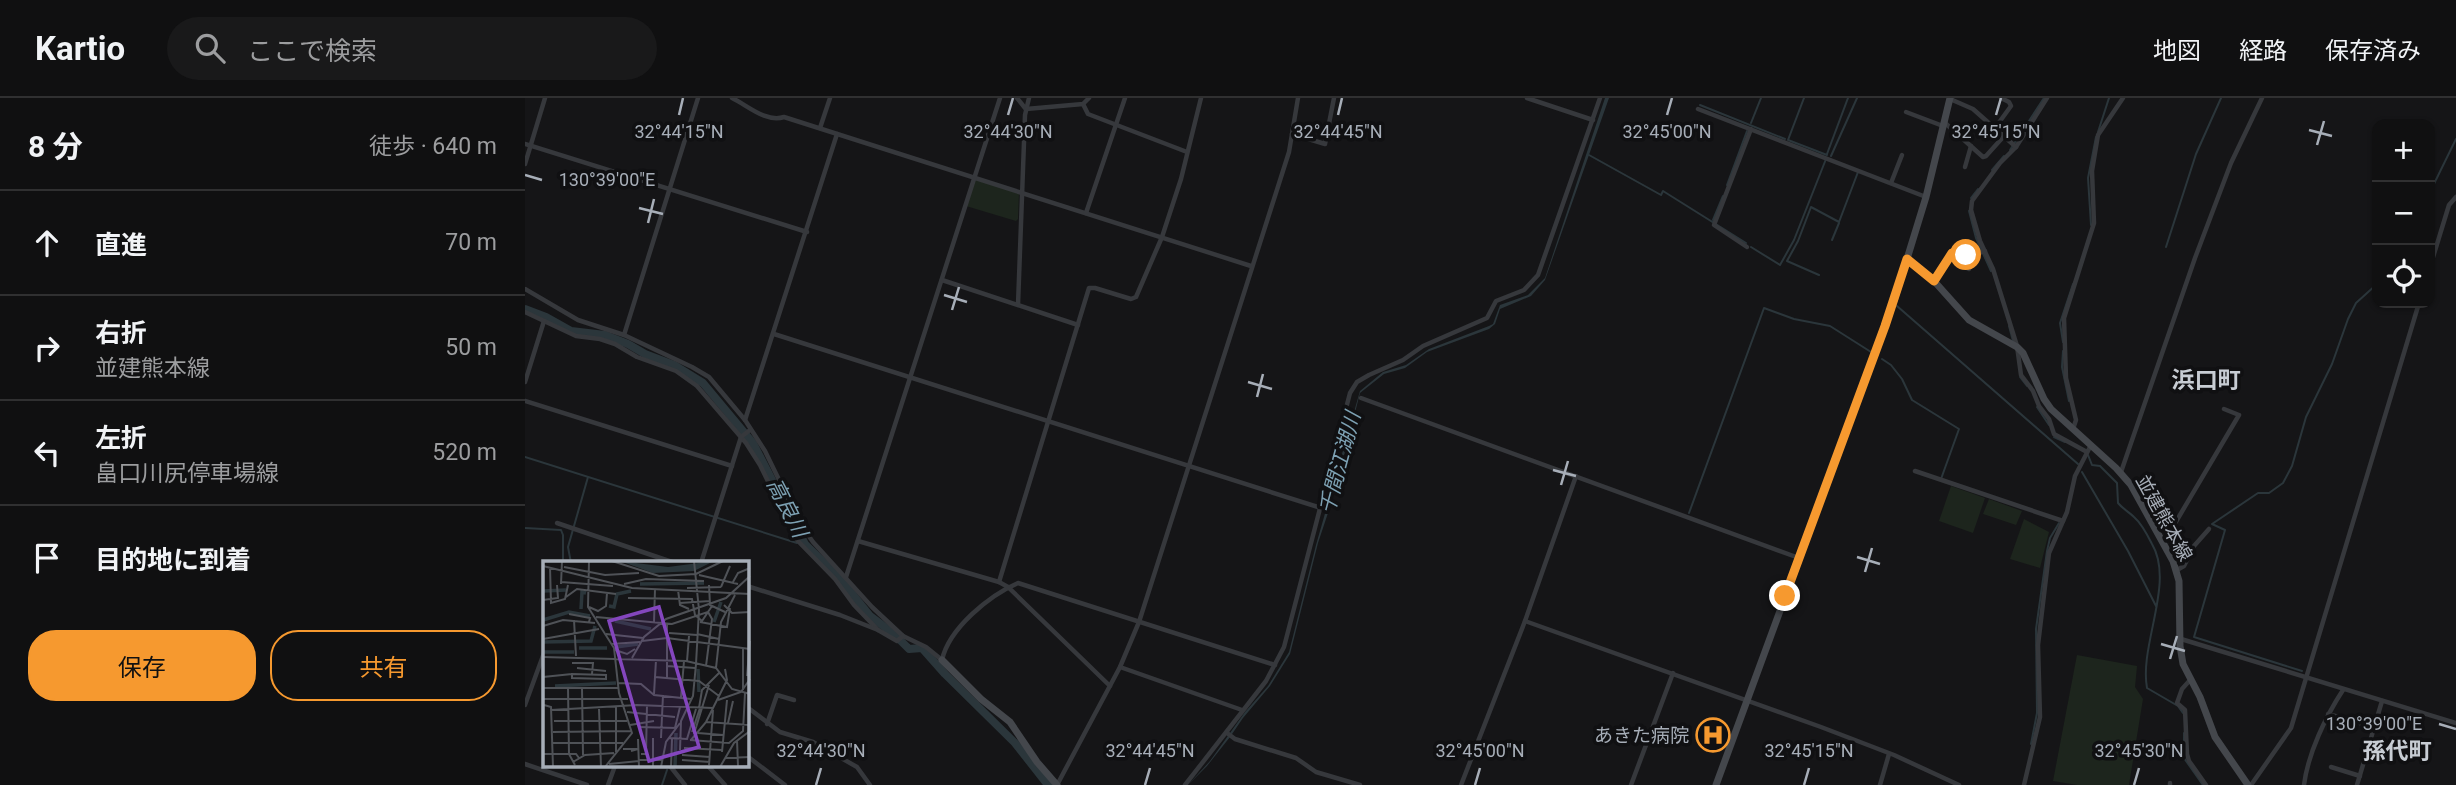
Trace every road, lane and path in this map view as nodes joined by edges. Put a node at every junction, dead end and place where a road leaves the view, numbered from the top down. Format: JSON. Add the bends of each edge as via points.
{"nodes":[{"id":1,"x":545,"y":98,"type":"edge"},
{"id":2,"x":698,"y":98,"type":"edge"},
{"id":3,"x":732,"y":98,"type":"edge"},
{"id":4,"x":830,"y":98,"type":"edge"},
{"id":5,"x":1000,"y":98,"type":"edge"},
{"id":6,"x":1017,"y":98,"type":"edge"},
{"id":7,"x":1029,"y":98,"type":"edge"},
{"id":8,"x":1089,"y":98,"type":"edge"},
{"id":9,"x":1125,"y":98,"type":"edge"},
{"id":10,"x":1298,"y":98,"type":"edge"},
{"id":11,"x":1334,"y":98,"type":"edge"},
{"id":12,"x":1527,"y":98,"type":"edge"},
{"id":13,"x":1600,"y":98,"type":"edge"},
{"id":14,"x":1950,"y":98,"type":"edge"},
{"id":15,"x":1973,"y":98,"type":"edge"},
{"id":16,"x":2001,"y":98,"type":"edge"},
{"id":17,"x":2047,"y":98,"type":"edge"},
{"id":18,"x":2123,"y":98,"type":"edge"},
{"id":19,"x":2262,"y":98,"type":"edge"},
{"id":20,"x":1199,"y":99,"type":"edge"},
{"id":21,"x":1083,"y":104,"type":"junction"},
{"id":22,"x":1970,"y":107,"type":"junction"},
{"id":23,"x":1698,"y":108,"type":"dead end"},
{"id":24,"x":1026,"y":109,"type":"junction"},
{"id":25,"x":1906,"y":113,"type":"dead end"},
{"id":26,"x":1593,"y":120,"type":"junction"},
{"id":27,"x":1115,"y":124,"type":"junction"},
{"id":28,"x":1943,"y":124,"type":"junction"},
{"id":29,"x":820,"y":128,"type":"junction"},
{"id":30,"x":1995,"y":128,"type":"junction"},
{"id":31,"x":1751,"y":129,"type":"junction"},
{"id":32,"x":837,"y":134,"type":"junction"},
{"id":33,"x":1292,"y":134,"type":"junction"},
{"id":34,"x":2004,"y":136,"type":"junction"},
{"id":35,"x":528,"y":145,"type":"edge"},
{"id":36,"x":2014,"y":145,"type":"junction"},
{"id":37,"x":1971,"y":146,"type":"junction"},
{"id":38,"x":1187,"y":152,"type":"junction"},
{"id":39,"x":1902,"y":155,"type":"dead end"},
{"id":40,"x":525,"y":164,"type":"edge"},
{"id":41,"x":1965,"y":167,"type":"dead end"},
{"id":42,"x":974,"y":177,"type":"junction"},
{"id":43,"x":1891,"y":183,"type":"junction"},
{"id":44,"x":669,"y":188,"type":"junction"},
{"id":45,"x":1021,"y":192,"type":"junction"},
{"id":46,"x":1926,"y":197,"type":"junction"},
{"id":47,"x":2456,"y":197,"type":"edge"},
{"id":48,"x":1086,"y":212,"type":"junction"},
{"id":49,"x":807,"y":232,"type":"junction"},
{"id":50,"x":1162,"y":237,"type":"junction"},
{"id":51,"x":1747,"y":247,"type":"dead end"},
{"id":52,"x":1985,"y":251,"type":"junction"},
{"id":53,"x":2435,"y":251,"type":"edge"},
{"id":54,"x":1963,"y":254,"type":"junction"},
{"id":55,"x":1907,"y":259,"type":"junction"},
{"id":56,"x":1251,"y":266,"type":"junction"},
{"id":57,"x":1969,"y":269,"type":"dead end"},
{"id":58,"x":942,"y":281,"type":"junction"},
{"id":59,"x":1934,"y":281,"type":"junction"},
{"id":60,"x":525,"y":289,"type":"edge"},
{"id":61,"x":1018,"y":304,"type":"junction"},
{"id":62,"x":2417,"y":308,"type":"edge"},
{"id":63,"x":525,"y":312,"type":"edge"},
{"id":64,"x":544,"y":321,"type":"junction"},
{"id":65,"x":1079,"y":325,"type":"junction"},
{"id":66,"x":774,"y":334,"type":"junction"},
{"id":67,"x":624,"y":335,"type":"junction"},
{"id":68,"x":2017,"y":346,"type":"junction"},
{"id":69,"x":910,"y":378,"type":"junction"},
{"id":70,"x":525,"y":382,"type":"edge"},
{"id":71,"x":1361,"y":398,"type":"dead end"},
{"id":72,"x":525,"y":401,"type":"edge"},
{"id":73,"x":2224,"y":409,"type":"dead end"},
{"id":74,"x":745,"y":420,"type":"junction"},
{"id":75,"x":1048,"y":422,"type":"junction"},
{"id":76,"x":750,"y":430,"type":"junction"},
{"id":77,"x":2073,"y":430,"type":"junction"},
{"id":78,"x":741,"y":438,"type":"junction"},
{"id":79,"x":2087,"y":452,"type":"junction"},
{"id":80,"x":731,"y":466,"type":"junction"},
{"id":81,"x":1187,"y":467,"type":"junction"},
{"id":82,"x":1915,"y":471,"type":"dead end"},
{"id":83,"x":2121,"y":473,"type":"junction"},
{"id":84,"x":1576,"y":476,"type":"junction"},
{"id":85,"x":1321,"y":508,"type":"junction"},
{"id":86,"x":2063,"y":521,"type":"junction"},
{"id":87,"x":557,"y":523,"type":"dead end"},
{"id":88,"x":2209,"y":529,"type":"dead end"},
{"id":89,"x":858,"y":541,"type":"junction"},
{"id":90,"x":2163,"y":544,"type":"junction"},
{"id":91,"x":1799,"y":558,"type":"junction"},
{"id":92,"x":669,"y":561,"type":"edge"},
{"id":93,"x":702,"y":561,"type":"edge"},
{"id":94,"x":2177,"y":570,"type":"junction"},
{"id":95,"x":846,"y":578,"type":"junction"},
{"id":96,"x":999,"y":582,"type":"junction"},
{"id":97,"x":749,"y":587,"type":"edge"},
{"id":98,"x":1008,"y":587,"type":"junction"},
{"id":99,"x":1525,"y":621,"type":"junction"},
{"id":100,"x":1139,"y":622,"type":"junction"},
{"id":101,"x":878,"y":630,"type":"junction"},
{"id":102,"x":903,"y":636,"type":"junction"},
{"id":103,"x":2180,"y":639,"type":"junction"},
{"id":104,"x":543,"y":656,"type":"edge"},
{"id":105,"x":942,"y":660,"type":"junction"},
{"id":106,"x":1275,"y":664,"type":"junction"},
{"id":107,"x":1120,"y":667,"type":"junction"},
{"id":108,"x":1673,"y":673,"type":"junction"},
{"id":109,"x":2305,"y":678,"type":"junction"},
{"id":110,"x":2190,"y":679,"type":"junction"},
{"id":111,"x":1110,"y":686,"type":"junction"},
{"id":112,"x":2343,"y":689,"type":"junction"},
{"id":113,"x":794,"y":700,"type":"dead end"},
{"id":114,"x":1747,"y":701,"type":"junction"},
{"id":115,"x":2382,"y":701,"type":"junction"},
{"id":116,"x":525,"y":705,"type":"edge"},
{"id":117,"x":749,"y":709,"type":"edge"},
{"id":118,"x":1242,"y":710,"type":"junction"},
{"id":119,"x":2327,"y":713,"type":"junction"},
{"id":120,"x":2456,"y":723,"type":"edge"},
{"id":121,"x":768,"y":724,"type":"junction"},
{"id":122,"x":2374,"y":727,"type":"junction"},
{"id":123,"x":1227,"y":733,"type":"junction"},
{"id":124,"x":1889,"y":754,"type":"junction"},
{"id":125,"x":749,"y":758,"type":"edge"},
{"id":126,"x":525,"y":764,"type":"edge"},
{"id":127,"x":2331,"y":767,"type":"dead end"},
{"id":128,"x":614,"y":768,"type":"edge"},
{"id":129,"x":672,"y":768,"type":"edge"},
{"id":130,"x":710,"y":768,"type":"edge"},
{"id":131,"x":2360,"y":776,"type":"junction"},
{"id":132,"x":587,"y":785,"type":"edge"},
{"id":133,"x":608,"y":785,"type":"edge"},
{"id":134,"x":685,"y":785,"type":"edge"},
{"id":135,"x":725,"y":785,"type":"edge"},
{"id":136,"x":785,"y":785,"type":"edge"},
{"id":137,"x":870,"y":785,"type":"edge"},
{"id":138,"x":1057,"y":785,"type":"edge"},
{"id":139,"x":1185,"y":785,"type":"edge"},
{"id":140,"x":1360,"y":785,"type":"edge"},
{"id":141,"x":1461,"y":785,"type":"edge"},
{"id":142,"x":1631,"y":785,"type":"edge"},
{"id":143,"x":1716,"y":785,"type":"edge"},
{"id":144,"x":1880,"y":785,"type":"edge"},
{"id":145,"x":1959,"y":785,"type":"edge"},
{"id":146,"x":2024,"y":785,"type":"edge"},
{"id":147,"x":2206,"y":785,"type":"edge"},
{"id":148,"x":2249,"y":785,"type":"edge"},
{"id":149,"x":2304,"y":785,"type":"edge"},
{"id":150,"x":2357,"y":785,"type":"edge"}],
"edges":[{"from":1,"to":35,"type":"street"},
{"from":2,"to":44,"type":"street"},
{"from":3,"to":29,"type":"street","via":[[755,112]]},
{"from":4,"to":29,"type":"street"},
{"from":5,"to":42,"type":"street"},
{"from":6,"to":24,"type":"street"},
{"from":7,"to":24,"type":"street"},
{"from":8,"to":21,"type":"street"},
{"from":9,"to":27,"type":"street"},
{"from":10,"to":33,"type":"street"},
{"from":11,"to":33,"type":"street","via":[[1325,144]]},
{"from":12,"to":26,"type":"street"},
{"from":13,"to":26,"type":"street"},
{"from":14,"to":22,"type":"street"},
{"from":14,"to":28,"type":"main road"},
{"from":15,"to":22,"type":"street"},
{"from":16,"to":30,"type":"street","via":[[2011,106]]},
{"from":17,"to":36,"type":"street"},
{"from":18,"to":77,"type":"street","via":[[2098,135],[2092,171],[2094,223],[2064,318],[2066,378],[2076,420]]},
{"from":19,"to":83,"type":"street","via":[[2195,258]]},
{"from":20,"to":38,"type":"street"},
{"from":21,"to":24,"type":"street"},
{"from":21,"to":27,"type":"street","via":[[1088,114]]},
{"from":22,"to":30,"type":"street"},
{"from":23,"to":31,"type":"street"},
{"from":24,"to":45,"type":"street"},
{"from":25,"to":28,"type":"street"},
{"from":26,"to":85,"type":"street","via":[[1538,275],[1524,290],[1496,301],[1487,318],[1357,382],[1350,393]]},
{"from":27,"to":38,"type":"street"},
{"from":27,"to":48,"type":"street"},
{"from":28,"to":37,"type":"street"},
{"from":28,"to":46,"type":"main road"},
{"from":29,"to":32,"type":"street"},
{"from":30,"to":34,"type":"street"},
{"from":31,"to":43,"type":"street"},
{"from":31,"to":51,"type":"street","via":[[1714,225]]},
{"from":32,"to":42,"type":"street"},
{"from":32,"to":49,"type":"street"},
{"from":33,"to":56,"type":"street"},
{"from":34,"to":36,"type":"street"},
{"from":34,"to":37,"type":"street","via":[[1983,157]]},
{"from":35,"to":40,"type":"street"},
{"from":35,"to":44,"type":"street"},
{"from":36,"to":52,"type":"street","via":[[1972,201]]},
{"from":37,"to":41,"type":"street"},
{"from":38,"to":50,"type":"street"},
{"from":39,"to":43,"type":"street"},
{"from":42,"to":45,"type":"street"},
{"from":42,"to":58,"type":"street"},
{"from":43,"to":46,"type":"street"},
{"from":44,"to":49,"type":"street"},
{"from":44,"to":67,"type":"street"},
{"from":45,"to":48,"type":"street"},
{"from":45,"to":61,"type":"street"},
{"from":46,"to":55,"type":"main road"},
{"from":47,"to":53,"type":"street","via":[[2449,205]]},
{"from":48,"to":50,"type":"street"},
{"from":49,"to":66,"type":"street"},
{"from":50,"to":56,"type":"street"},
{"from":50,"to":65,"type":"street","via":[[1136,297],[1090,288]]},
{"from":52,"to":54,"type":"street"},
{"from":52,"to":68,"type":"street"},
{"from":54,"to":57,"type":"street","via":[[1963,266]]},
{"from":54,"to":59,"type":"street","via":[[1952,253]]},
{"from":55,"to":59,"type":"main road"},
{"from":55,"to":91,"type":"main road"},
{"from":56,"to":81,"type":"street"},
{"from":58,"to":61,"type":"street"},
{"from":58,"to":69,"type":"street"},
{"from":59,"to":68,"type":"main road","via":[[1969,320]]},
{"from":60,"to":67,"type":"street","via":[[578,320]]},
{"from":61,"to":65,"type":"street"},
{"from":62,"to":109,"type":"street"},
{"from":63,"to":64,"type":"street"},
{"from":64,"to":70,"type":"street"},
{"from":64,"to":78,"type":"street","via":[[576,336],[615,344],[676,371],[697,386]]},
{"from":65,"to":75,"type":"street"},
{"from":66,"to":69,"type":"street"},
{"from":66,"to":74,"type":"street"},
{"from":67,"to":74,"type":"street","via":[[709,377]]},
{"from":68,"to":77,"type":"main road","name":"並建熊本線","via":[[2044,400]]},
{"from":68,"to":79,"type":"street","via":[[2023,380],[2055,434]]},
{"from":69,"to":75,"type":"street"},
{"from":69,"to":89,"type":"street"},
{"from":71,"to":84,"type":"street"},
{"from":72,"to":80,"type":"street"},
{"from":73,"to":90,"type":"street","via":[[2239,415]]},
{"from":74,"to":76,"type":"street"},
{"from":75,"to":81,"type":"street"},
{"from":75,"to":96,"type":"street"},
{"from":76,"to":78,"type":"street"},
{"from":76,"to":95,"type":"street","via":[[801,525]]},
{"from":77,"to":79,"type":"main road","name":"並建熊本線"},
{"from":78,"to":80,"type":"street"},
{"from":78,"to":101,"type":"street","via":[[760,464],[797,540]]},
{"from":79,"to":83,"type":"main road","name":"並建熊本線"},
{"from":79,"to":86,"type":"street"},
{"from":80,"to":93,"type":"street"},
{"from":81,"to":85,"type":"street"},
{"from":81,"to":100,"type":"street"},
{"from":82,"to":86,"type":"street"},
{"from":83,"to":90,"type":"main road","name":"並建熊本線"},
{"from":84,"to":91,"type":"street"},
{"from":84,"to":99,"type":"street"},
{"from":85,"to":106,"type":"street","via":[[1284,647]]},
{"from":86,"to":146,"type":"street","via":[[2049,553],[2038,645],[2040,717]]},
{"from":87,"to":92,"type":"street"},
{"from":88,"to":94,"type":"street"},
{"from":89,"to":95,"type":"street"},
{"from":89,"to":96,"type":"street"},
{"from":90,"to":94,"type":"main road","name":"並建熊本線"},
{"from":91,"to":114,"type":"main road"},
{"from":94,"to":103,"type":"main road","name":"並建熊本線"},
{"from":95,"to":102,"type":"street"},
{"from":96,"to":98,"type":"street"},
{"from":97,"to":101,"type":"street"},
{"from":98,"to":100,"type":"street","via":[[1018,583]]},
{"from":98,"to":105,"type":"street","via":[[975,610]]},
{"from":98,"to":111,"type":"street"},
{"from":99,"to":108,"type":"street"},
{"from":99,"to":141,"type":"street"},
{"from":100,"to":106,"type":"street"},
{"from":100,"to":107,"type":"street"},
{"from":101,"to":102,"type":"street","via":[[891,639]]},
{"from":102,"to":105,"type":"street","via":[[926,646]]},
{"from":103,"to":109,"type":"street"},
{"from":103,"to":110,"type":"main road","name":"並建熊本線"},
{"from":104,"to":116,"type":"street"},
{"from":105,"to":138,"type":"main road","via":[[1010,722]]},
{"from":106,"to":118,"type":"street"},
{"from":107,"to":111,"type":"street"},
{"from":107,"to":118,"type":"street"},
{"from":108,"to":114,"type":"street"},
{"from":108,"to":142,"type":"street"},
{"from":109,"to":112,"type":"street"},
{"from":109,"to":148,"type":"street","via":[[2289,733]]},
{"from":110,"to":147,"type":"street","via":[[2177,702],[2185,710],[2189,761]]},
{"from":110,"to":148,"type":"main road","name":"並建熊本線","via":[[2215,737]]},
{"from":111,"to":138,"type":"street"},
{"from":112,"to":115,"type":"street"},
{"from":112,"to":119,"type":"street"},
{"from":113,"to":121,"type":"street","via":[[777,695]]},
{"from":114,"to":124,"type":"street"},
{"from":114,"to":143,"type":"main road"},
{"from":115,"to":120,"type":"street"},
{"from":115,"to":122,"type":"street"},
{"from":117,"to":121,"type":"street"},
{"from":118,"to":123,"type":"street"},
{"from":119,"to":122,"type":"street"},
{"from":119,"to":149,"type":"street"},
{"from":121,"to":137,"type":"street","via":[[834,753],[856,767]]},
{"from":122,"to":131,"type":"street"},
{"from":123,"to":139,"type":"street"},
{"from":123,"to":140,"type":"street","via":[[1296,758],[1316,772]]},
{"from":124,"to":144,"type":"street"},
{"from":124,"to":145,"type":"street"},
{"from":125,"to":136,"type":"street"},
{"from":126,"to":132,"type":"street"},
{"from":127,"to":131,"type":"street"},
{"from":128,"to":133,"type":"street"},
{"from":129,"to":134,"type":"street"},
{"from":130,"to":135,"type":"street"},
{"from":131,"to":150,"type":"street"}]}
